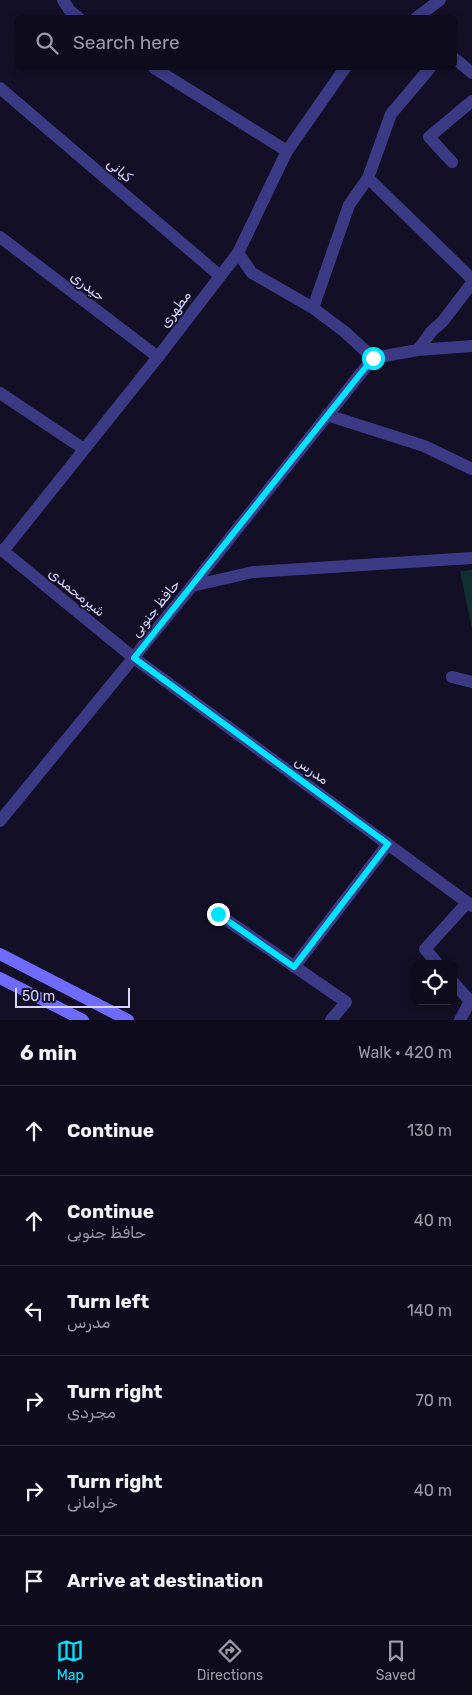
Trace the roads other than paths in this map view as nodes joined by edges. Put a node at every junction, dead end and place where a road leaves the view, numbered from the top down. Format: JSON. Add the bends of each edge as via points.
{"nodes":[{"id":1,"x":63,"y":0,"type":"edge"},
{"id":2,"x":440,"y":0,"type":"edge"},
{"id":3,"x":75,"y":15,"type":"edge"},
{"id":4,"x":420,"y":15,"type":"edge"},
{"id":5,"x":457,"y":60,"type":"edge"},
{"id":6,"x":157,"y":70,"type":"edge"},
{"id":7,"x":344,"y":70,"type":"edge"},
{"id":8,"x":428,"y":70,"type":"edge"},
{"id":9,"x":472,"y":73,"type":"edge"},
{"id":10,"x":0,"y":88,"type":"edge"},
{"id":11,"x":472,"y":101,"type":"edge"},
{"id":12,"x":287,"y":151,"type":"junction"},
{"id":13,"x":452,"y":162,"type":"dead end"},
{"id":14,"x":368,"y":178,"type":"junction"},
{"id":15,"x":0,"y":238,"type":"edge"},
{"id":16,"x":238,"y":253,"type":"junction"},
{"id":17,"x":219,"y":275,"type":"junction"},
{"id":18,"x":472,"y":279,"type":"edge"},
{"id":19,"x":472,"y":283,"type":"edge"},
{"id":20,"x":314,"y":308,"type":"junction"},
{"id":21,"x":472,"y":346,"type":"edge"},
{"id":22,"x":418,"y":350,"type":"junction"},
{"id":23,"x":158,"y":358,"type":"junction"},
{"id":24,"x":373,"y":358,"type":"junction"},
{"id":25,"x":0,"y":394,"type":"edge"},
{"id":26,"x":327,"y":415,"type":"junction"},
{"id":27,"x":84,"y":450,"type":"junction"},
{"id":28,"x":472,"y":469,"type":"edge"},
{"id":29,"x":2,"y":550,"type":"edge"},
{"id":30,"x":472,"y":558,"type":"edge"},
{"id":31,"x":192,"y":586,"type":"junction"},
{"id":32,"x":134,"y":658,"type":"junction"},
{"id":33,"x":452,"y":677,"type":"dead end"},
{"id":34,"x":472,"y":682,"type":"edge"},
{"id":35,"x":0,"y":821,"type":"edge"},
{"id":36,"x":388,"y":844,"type":"junction"},
{"id":37,"x":470,"y":904,"type":"edge"},
{"id":38,"x":218,"y":914,"type":"dead end"},
{"id":39,"x":0,"y":954,"type":"edge"},
{"id":40,"x":435,"y":960,"type":"edge"},
{"id":41,"x":294,"y":967,"type":"junction"},
{"id":42,"x":0,"y":978,"type":"edge"},
{"id":43,"x":457,"y":986,"type":"edge"},
{"id":44,"x":83,"y":1020,"type":"edge"},
{"id":45,"x":128,"y":1020,"type":"edge"},
{"id":46,"x":331,"y":1020,"type":"edge"},
{"id":47,"x":460,"y":1020,"type":"edge"}],
"edges":[{"from":1,"to":3,"type":"street"},
{"from":2,"to":4,"type":"street"},
{"from":5,"to":9,"type":"street"},
{"from":6,"to":12,"type":"street"},
{"from":7,"to":12,"type":"street","name":"مطهری"},
{"from":8,"to":14,"type":"street","via":[[391,114]]},
{"from":10,"to":17,"type":"street","name":"کیانی"},
{"from":11,"to":13,"type":"street","via":[[429,137]]},
{"from":12,"to":16,"type":"street","name":"مطهری"},
{"from":14,"to":18,"type":"street"},
{"from":14,"to":20,"type":"street","via":[[349,205]]},
{"from":15,"to":23,"type":"street","name":"حیدری"},
{"from":16,"to":17,"type":"street","name":"مطهری"},
{"from":16,"to":20,"type":"street","via":[[252,273]]},
{"from":17,"to":23,"type":"street","name":"مطهری"},
{"from":19,"to":22,"type":"street"},
{"from":20,"to":24,"type":"street"},
{"from":21,"to":22,"type":"street"},
{"from":22,"to":24,"type":"street"},
{"from":23,"to":27,"type":"street","name":"مطهری"},
{"from":24,"to":26,"type":"street"},
{"from":25,"to":27,"type":"street"},
{"from":26,"to":28,"type":"street","via":[[424,446]]},
{"from":26,"to":31,"type":"street"},
{"from":27,"to":29,"type":"street","name":"مطهری"},
{"from":29,"to":32,"type":"street","name":"شیرمحمدی"},
{"from":30,"to":31,"type":"street","name":"حافظ جنوبی","via":[[253,572]]},
{"from":31,"to":32,"type":"street","name":"حافظ جنوبی"},
{"from":32,"to":35,"type":"street","name":"حافظ جنوبی"},
{"from":32,"to":36,"type":"street","name":"مدرس"},
{"from":33,"to":34,"type":"street"},
{"from":36,"to":37,"type":"street","name":"مدرس"},
{"from":36,"to":41,"type":"street"},
{"from":37,"to":40,"type":"street","via":[[425,949]]},
{"from":38,"to":41,"type":"street"},
{"from":39,"to":45,"type":"main road"},
{"from":41,"to":46,"type":"street","via":[[346,1002]]},
{"from":42,"to":44,"type":"main road"},
{"from":43,"to":47,"type":"street","via":[[470,1001]]}]}
